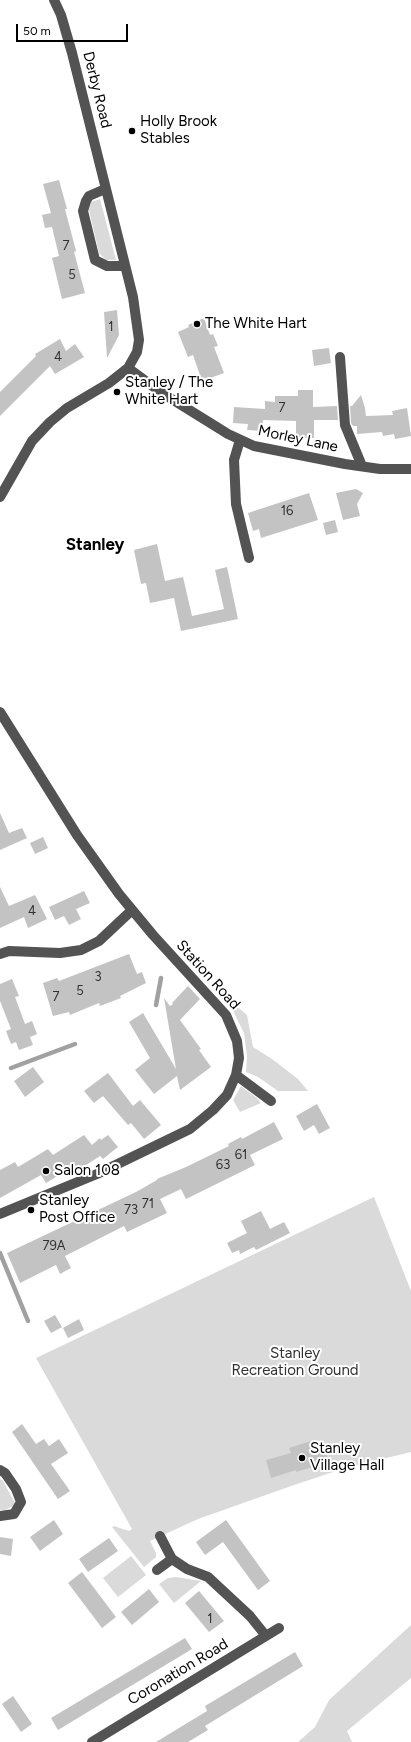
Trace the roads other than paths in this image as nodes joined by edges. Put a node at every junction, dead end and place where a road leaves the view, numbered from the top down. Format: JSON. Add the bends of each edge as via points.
{"nodes":[{"id":1,"x":54,"y":0,"type":"edge"},
{"id":2,"x":106,"y":189,"type":"junction"},
{"id":3,"x":125,"y":266,"type":"junction"},
{"id":4,"x":340,"y":357,"type":"dead end"},
{"id":5,"x":128,"y":368,"type":"junction"},
{"id":6,"x":240,"y":440,"type":"junction"},
{"id":7,"x":362,"y":466,"type":"junction"},
{"id":8,"x":411,"y":469,"type":"edge"},
{"id":9,"x":0,"y":497,"type":"edge"},
{"id":10,"x":249,"y":558,"type":"dead end"},
{"id":11,"x":0,"y":712,"type":"edge"},
{"id":12,"x":131,"y":911,"type":"junction"},
{"id":13,"x":0,"y":954,"type":"edge"},
{"id":14,"x":236,"y":1076,"type":"junction"},
{"id":15,"x":271,"y":1101,"type":"dead end"},
{"id":16,"x":0,"y":1214,"type":"edge"},
{"id":17,"x":0,"y":1470,"type":"edge"},
{"id":18,"x":0,"y":1516,"type":"edge"},
{"id":19,"x":160,"y":1536,"type":"dead end"},
{"id":20,"x":172,"y":1559,"type":"junction"},
{"id":21,"x":157,"y":1570,"type":"dead end"},
{"id":22,"x":278,"y":1628,"type":"dead end"},
{"id":23,"x":266,"y":1636,"type":"junction"},
{"id":24,"x":92,"y":1742,"type":"edge"}],
"edges":[{"from":1,"to":2,"type":"street","name":"Derby Road","via":[[72,53]]},
{"from":2,"to":3,"type":"street","name":"Derby Road"},
{"from":2,"to":3,"type":"street","via":[[89,196],[83,211],[95,260],[107,266]]},
{"from":3,"to":5,"type":"street","name":"Derby Road","via":[[139,330],[137,352]]},
{"from":4,"to":7,"type":"street","via":[[345,425]]},
{"from":5,"to":6,"type":"street","name":"Morley Lane","via":[[162,394]]},
{"from":5,"to":9,"type":"street","via":[[50,422],[32,441]]},
{"from":6,"to":7,"type":"street","name":"Morley Lane","via":[[265,449]]},
{"from":6,"to":10,"type":"street","via":[[234,460],[236,504]]},
{"from":7,"to":8,"type":"street","name":"Morley Lane"},
{"from":11,"to":12,"type":"street","name":"Station Road","via":[[77,835]]},
{"from":12,"to":13,"type":"street","via":[[100,941],[81,950],[60,953],[14,951]]},
{"from":12,"to":14,"type":"street","name":"Station Road","via":[[226,1015],[237,1041],[239,1058]]},
{"from":14,"to":15,"type":"street"},
{"from":14,"to":16,"type":"street","name":"Station Road","via":[[227,1095],[190,1129],[97,1174]]},
{"from":17,"to":18,"type":"street","via":[[16,1489],[21,1502],[14,1514]]},
{"from":19,"to":20,"type":"street"},
{"from":20,"to":21,"type":"street"},
{"from":20,"to":23,"type":"street","via":[[183,1567],[208,1577],[250,1616]]},
{"from":22,"to":23,"type":"street","name":"Coronation Road"},
{"from":23,"to":24,"type":"street","name":"Coronation Road"}]}
